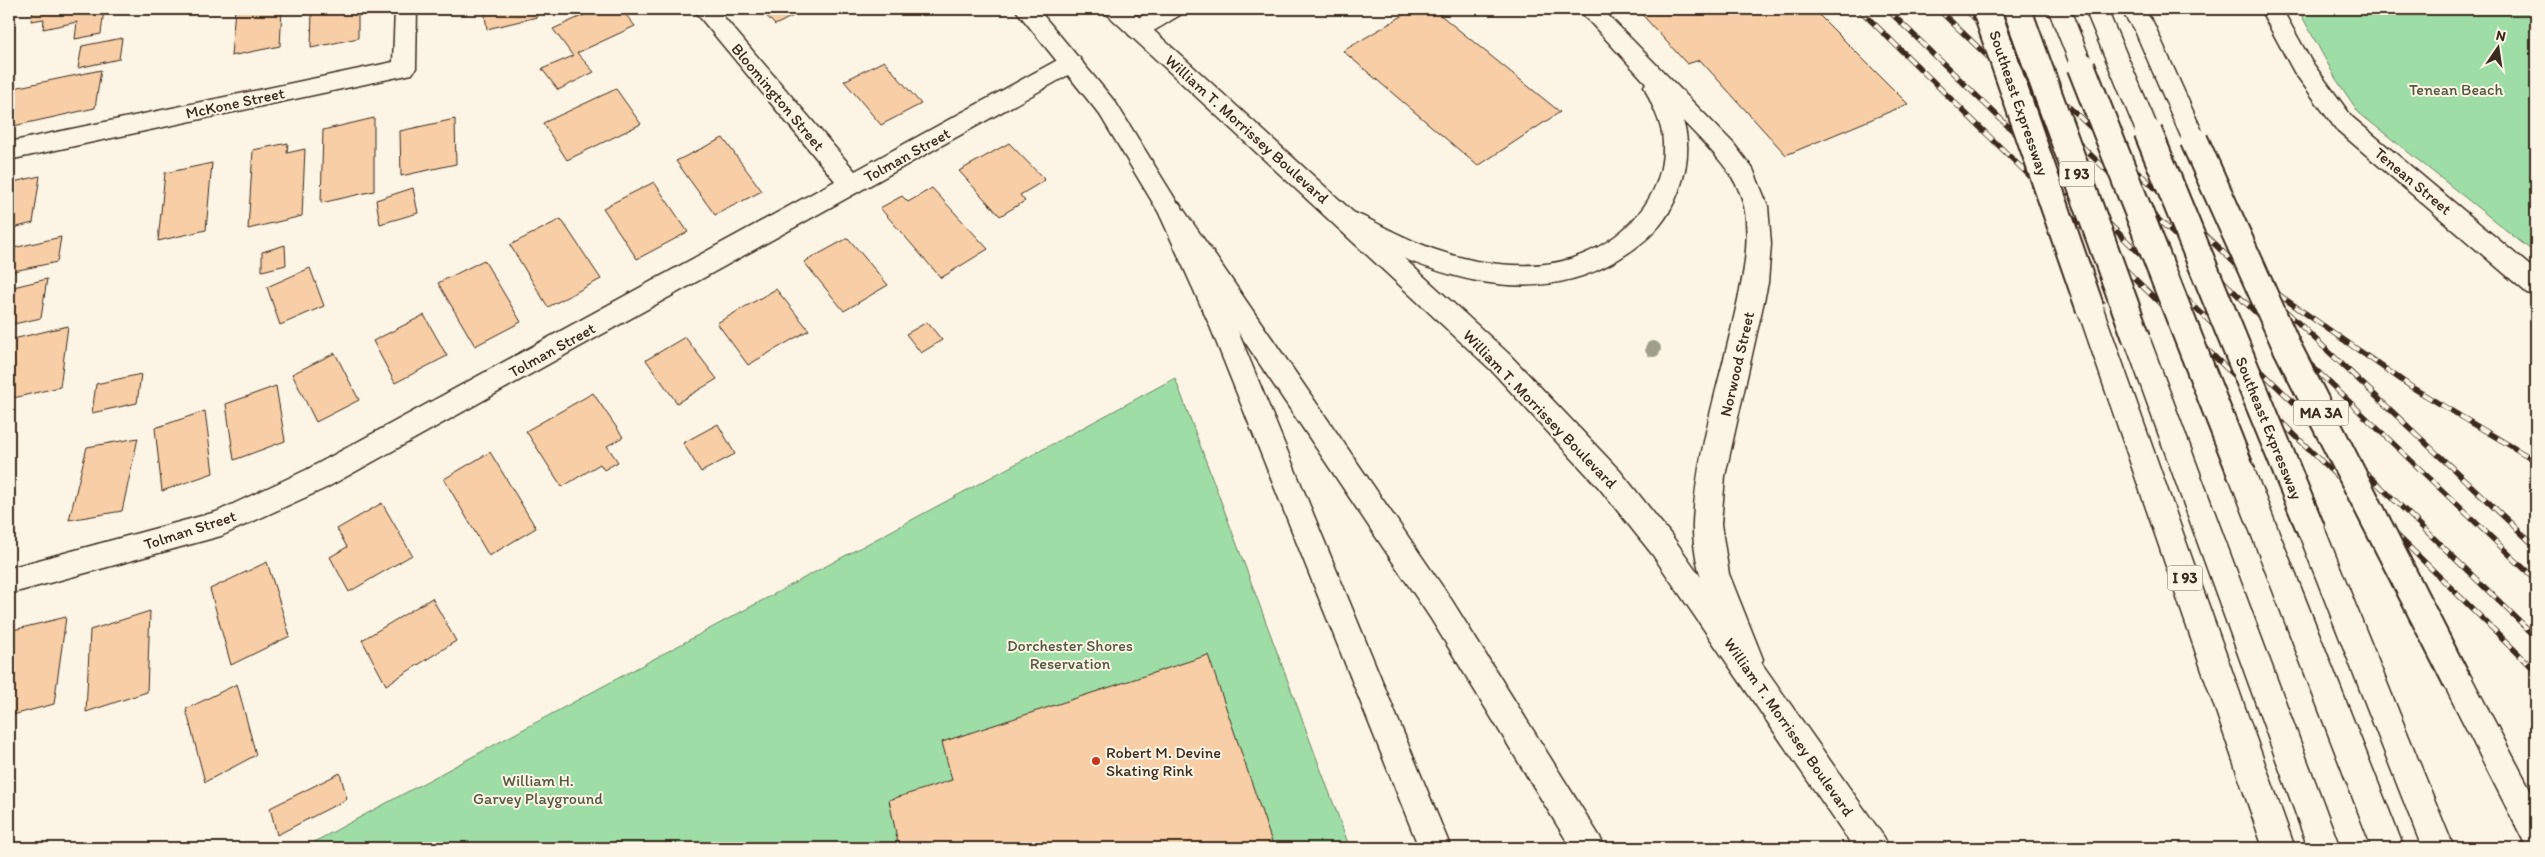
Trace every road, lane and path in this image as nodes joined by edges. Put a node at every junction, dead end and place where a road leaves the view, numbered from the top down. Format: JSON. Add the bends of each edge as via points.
{"nodes":[{"id":1,"x":406,"y":9,"type":"edge"},
{"id":2,"x":704,"y":9,"type":"edge"},
{"id":3,"x":1026,"y":9,"type":"edge"},
{"id":4,"x":1116,"y":9,"type":"edge"},
{"id":5,"x":1172,"y":9,"type":"edge"},
{"id":6,"x":1589,"y":9,"type":"edge"},
{"id":7,"x":1986,"y":9,"type":"edge"},
{"id":8,"x":2017,"y":9,"type":"edge"},
{"id":9,"x":2059,"y":9,"type":"edge"},
{"id":10,"x":2096,"y":9,"type":"edge"},
{"id":11,"x":2131,"y":9,"type":"edge"},
{"id":12,"x":2271,"y":9,"type":"edge"},
{"id":13,"x":1137,"y":29,"type":"junction"},
{"id":14,"x":1071,"y":62,"type":"junction"},
{"id":15,"x":1651,"y":76,"type":"junction"},
{"id":16,"x":9,"y":151,"type":"edge"},
{"id":17,"x":853,"y":185,"type":"junction"},
{"id":18,"x":1170,"y":210,"type":"junction"},
{"id":19,"x":1343,"y":217,"type":"junction"},
{"id":20,"x":2536,"y":286,"type":"edge"},
{"id":21,"x":9,"y":581,"type":"edge"},
{"id":22,"x":1757,"y":681,"type":"junction"},
{"id":23,"x":2536,"y":833,"type":"edge"},
{"id":24,"x":1434,"y":848,"type":"edge"},
{"id":25,"x":1589,"y":848,"type":"edge"},
{"id":26,"x":1873,"y":848,"type":"edge"},
{"id":27,"x":2279,"y":848,"type":"edge"},
{"id":28,"x":2324,"y":848,"type":"edge"},
{"id":29,"x":2388,"y":848,"type":"edge"},
{"id":30,"x":2438,"y":848,"type":"edge"}],
"edges":[{"from":1,"to":16,"type":"main road","name":"McKone Street","via":[[404,68]]},
{"from":2,"to":17,"type":"main road","name":"Bloomington Street"},
{"from":3,"to":14,"type":"main road"},
{"from":4,"to":13,"type":"main road","name":"William T. Morrissey Boulevard"},
{"from":5,"to":13,"type":"main road"},
{"from":6,"to":15,"type":"main road","name":"Norwood Street"},
{"from":7,"to":27,"type":"main road","name":"Southeast Expressway","number":"I 93","bridge":true},
{"from":8,"to":28,"type":"main road","number":"I 93","bridge":true},
{"from":9,"to":29,"type":"main road","number":"I 93","bridge":true},
{"from":10,"to":30,"type":"main road","name":"Southeast Expressway","bridge":true,"via":[[2312,532]]},
{"from":11,"to":23,"type":"main road","number":"MA 3A","bridge":true,"via":[[2145,28],[2286,346]]},
{"from":12,"to":20,"type":"main road","name":"Tenean Street","via":[[2302,66],[2344,123]]},
{"from":13,"to":19,"type":"main road","name":"William T. Morrissey Boulevard"},
{"from":14,"to":17,"type":"main road","name":"Tolman Street"},
{"from":14,"to":18,"type":"main road","via":[[1108,110]]},
{"from":15,"to":19,"type":"main road","name":"Norwood Street","via":[[1674,132],[1674,160],[1669,185],[1656,212],[1631,238],[1600,257],[1570,270],[1536,275],[1496,274],[1456,267],[1420,255],[1387,242]]},
{"from":15,"to":22,"type":"main road","name":"Norwood Street","via":[[1724,149],[1744,176],[1756,206],[1755,283],[1711,476],[1708,524],[1714,574]]},
{"from":17,"to":21,"type":"main road","name":"Tolman Street","via":[[316,479],[221,523]]},
{"from":18,"to":24,"type":"main road","via":[[1222,324]]},
{"from":18,"to":25,"type":"main road","via":[[1441,609]]},
{"from":19,"to":22,"type":"main road","name":"William T. Morrissey Boulevard","via":[[1499,361],[1610,480],[1662,546]]},
{"from":22,"to":26,"type":"main road","name":"William T. Morrissey Boulevard"}]}
